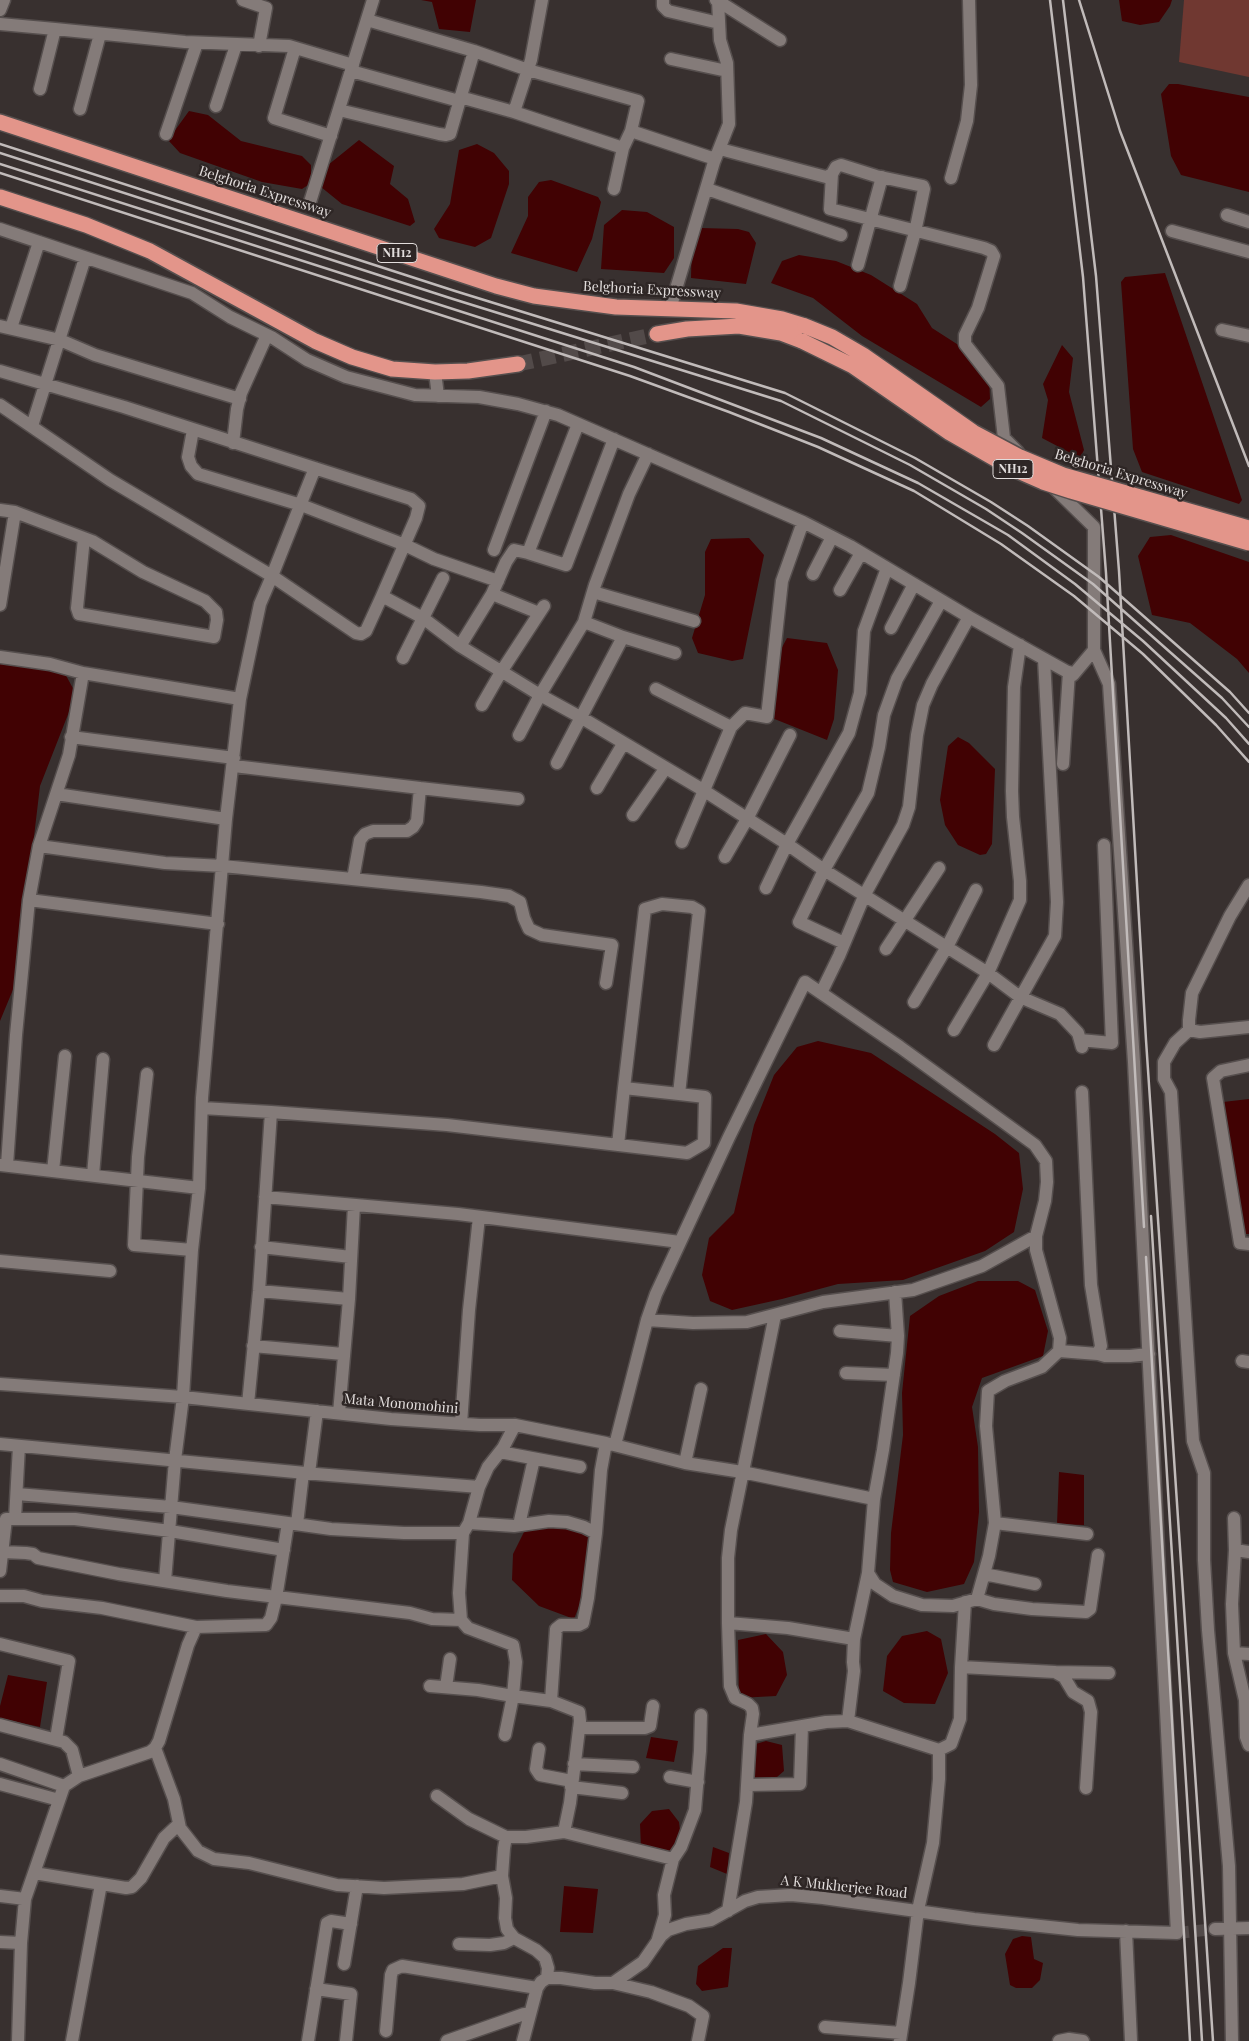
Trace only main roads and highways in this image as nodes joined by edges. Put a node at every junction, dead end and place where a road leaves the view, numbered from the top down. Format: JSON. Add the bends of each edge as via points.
{"nodes":[{"id":1,"x":0,"y":122,"type":"edge"},
{"id":2,"x":0,"y":197,"type":"edge"},
{"id":3,"x":657,"y":334,"type":"tunnel mouth"},
{"id":4,"x":518,"y":364,"type":"tunnel mouth"},
{"id":5,"x":1249,"y":528,"type":"edge"},
{"id":6,"x":1249,"y":543,"type":"edge"}],
"edges":[{"from":1,"to":5,"type":"highway","name":"Belghoria Expressway","number":"NH12","bridge":true,"via":[[534,296],[616,307],[736,311],[805,326],[863,355],[973,432],[1020,456],[1063,475]]},
{"from":2,"to":4,"type":"highway","via":[[86,225],[150,251],[315,341],[352,357],[392,369],[435,372]]},
{"from":3,"to":6,"type":"highway","number":"NH12","bridge":true,"via":[[739,326],[775,331],[853,366],[950,433],[1011,468],[1071,491]]}]}
